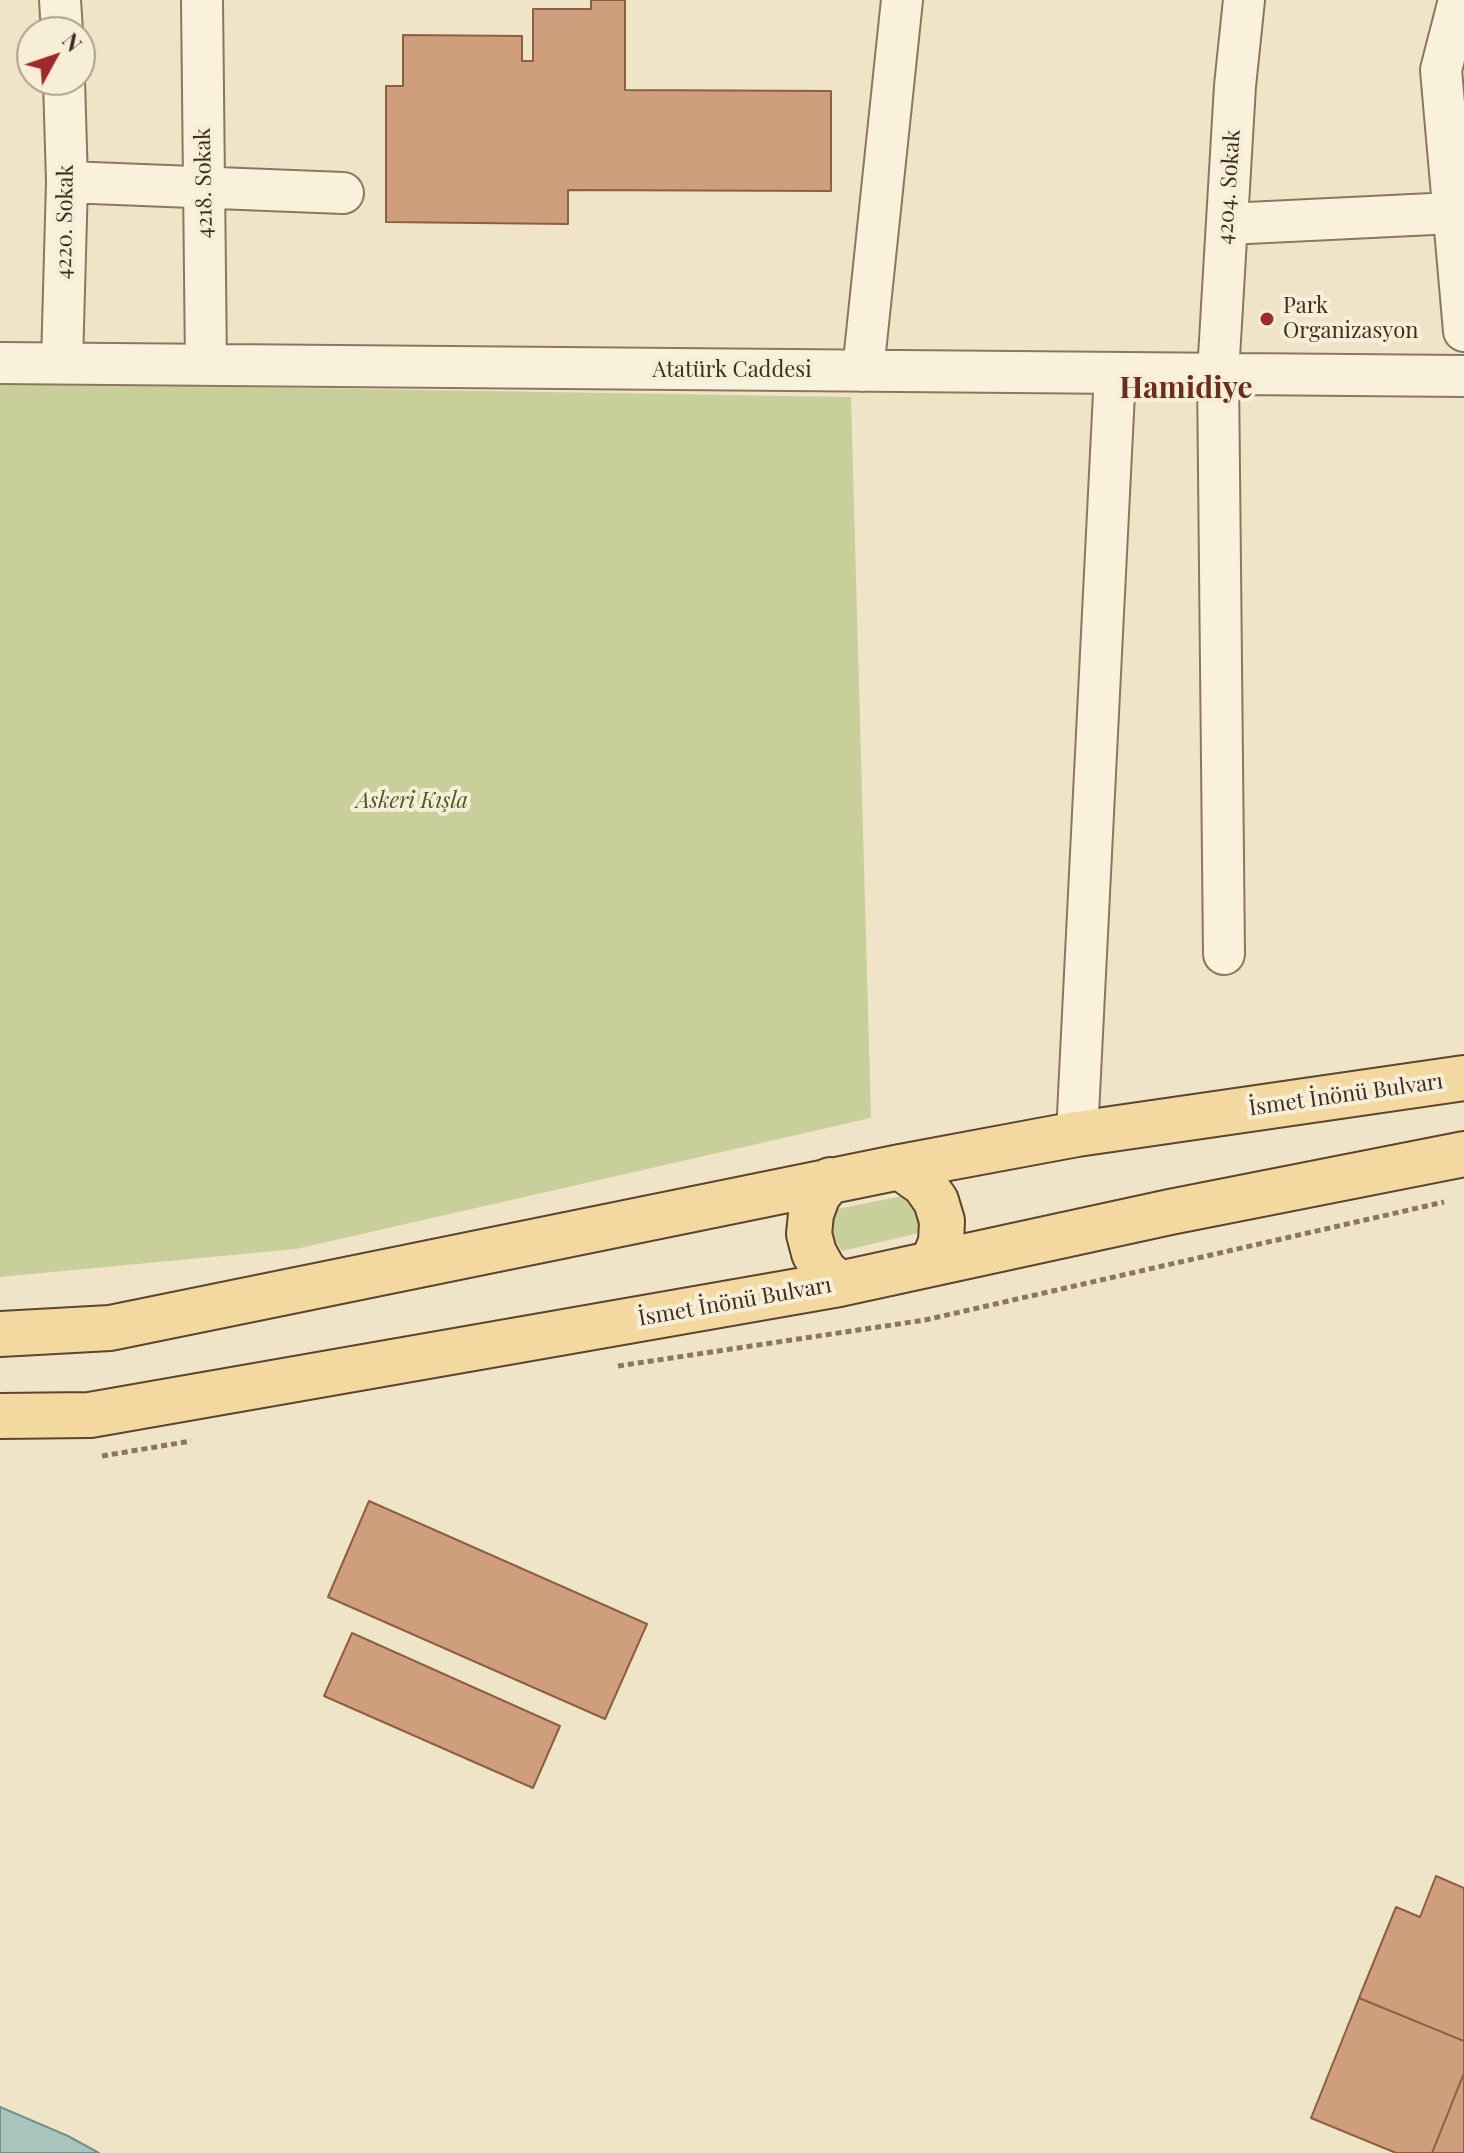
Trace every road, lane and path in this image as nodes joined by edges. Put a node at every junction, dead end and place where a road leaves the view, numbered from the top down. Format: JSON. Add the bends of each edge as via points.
{"nodes":[{"id":1,"x":202,"y":0,"type":"edge"},
{"id":2,"x":902,"y":0,"type":"edge"},
{"id":3,"x":1244,"y":0,"type":"edge"},
{"id":4,"x":1459,"y":0,"type":"edge"},
{"id":5,"x":64,"y":96,"type":"edge"},
{"id":6,"x":67,"y":182,"type":"junction"},
{"id":7,"x":204,"y":186,"type":"junction"},
{"id":8,"x":343,"y":193,"type":"dead end"},
{"id":9,"x":1453,"y":213,"type":"junction"},
{"id":10,"x":1227,"y":224,"type":"junction"},
{"id":11,"x":1464,"y":331,"type":"edge"},
{"id":12,"x":0,"y":363,"type":"edge"},
{"id":13,"x":62,"y":363,"type":"junction"},
{"id":14,"x":206,"y":365,"type":"junction"},
{"id":15,"x":863,"y":371,"type":"junction"},
{"id":16,"x":1115,"y":373,"type":"junction"},
{"id":17,"x":1218,"y":374,"type":"junction"},
{"id":18,"x":1464,"y":376,"type":"edge"},
{"id":19,"x":1224,"y":954,"type":"dead end"},
{"id":20,"x":1464,"y":1078,"type":"edge"},
{"id":21,"x":1077,"y":1134,"type":"junction"},
{"id":22,"x":1464,"y":1154,"type":"edge"},
{"id":23,"x":900,"y":1167,"type":"junction"},
{"id":24,"x":830,"y":1180,"type":"junction"},
{"id":25,"x":933,"y":1262,"type":"junction"},
{"id":26,"x":839,"y":1284,"type":"junction"},
{"id":27,"x":0,"y":1334,"type":"edge"},
{"id":28,"x":0,"y":1416,"type":"edge"}],
"edges":[{"from":1,"to":7,"type":"street","name":"4218. Sokak"},
{"from":2,"to":15,"type":"street"},
{"from":3,"to":10,"type":"street","name":"4204. Sokak"},
{"from":4,"to":9,"type":"street","via":[[1441,70]]},
{"from":5,"to":6,"type":"street","name":"4220. Sokak"},
{"from":6,"to":7,"type":"street"},
{"from":6,"to":13,"type":"street","name":"4220. Sokak"},
{"from":7,"to":8,"type":"street"},
{"from":7,"to":14,"type":"street","name":"4218. Sokak"},
{"from":9,"to":10,"type":"street"},
{"from":9,"to":11,"type":"street"},
{"from":10,"to":17,"type":"street","name":"4204. Sokak"},
{"from":12,"to":13,"type":"street","name":"Atatürk Caddesi"},
{"from":13,"to":14,"type":"street","name":"Atatürk Caddesi"},
{"from":14,"to":15,"type":"street","name":"Atatürk Caddesi"},
{"from":15,"to":16,"type":"street","name":"Atatürk Caddesi"},
{"from":16,"to":17,"type":"street","name":"Atatürk Caddesi"},
{"from":16,"to":21,"type":"street"},
{"from":17,"to":18,"type":"street","name":"Atatürk Caddesi"},
{"from":17,"to":19,"type":"street","name":"4204. Sokak"},
{"from":20,"to":21,"type":"main road","name":"İsmet İnönü Bulvarı"},
{"from":21,"to":23,"type":"main road","name":"İsmet İnönü Bulvarı"},
{"from":22,"to":25,"type":"main road","name":"İsmet İnönü Bulvarı"},
{"from":23,"to":24,"type":"main road","name":"İsmet İnönü Bulvarı"},
{"from":23,"to":25,"type":"main road","via":[[924,1184],[936,1201],[941,1242]]},
{"from":24,"to":26,"type":"main road","via":[[818,1195],[809,1234],[824,1271]]},
{"from":24,"to":27,"type":"main road","name":"İsmet İnönü Bulvarı","via":[[110,1328]]},
{"from":25,"to":26,"type":"main road","name":"İsmet İnönü Bulvarı"},
{"from":26,"to":28,"type":"main road","name":"İsmet İnönü Bulvarı","via":[[90,1415]]}]}
